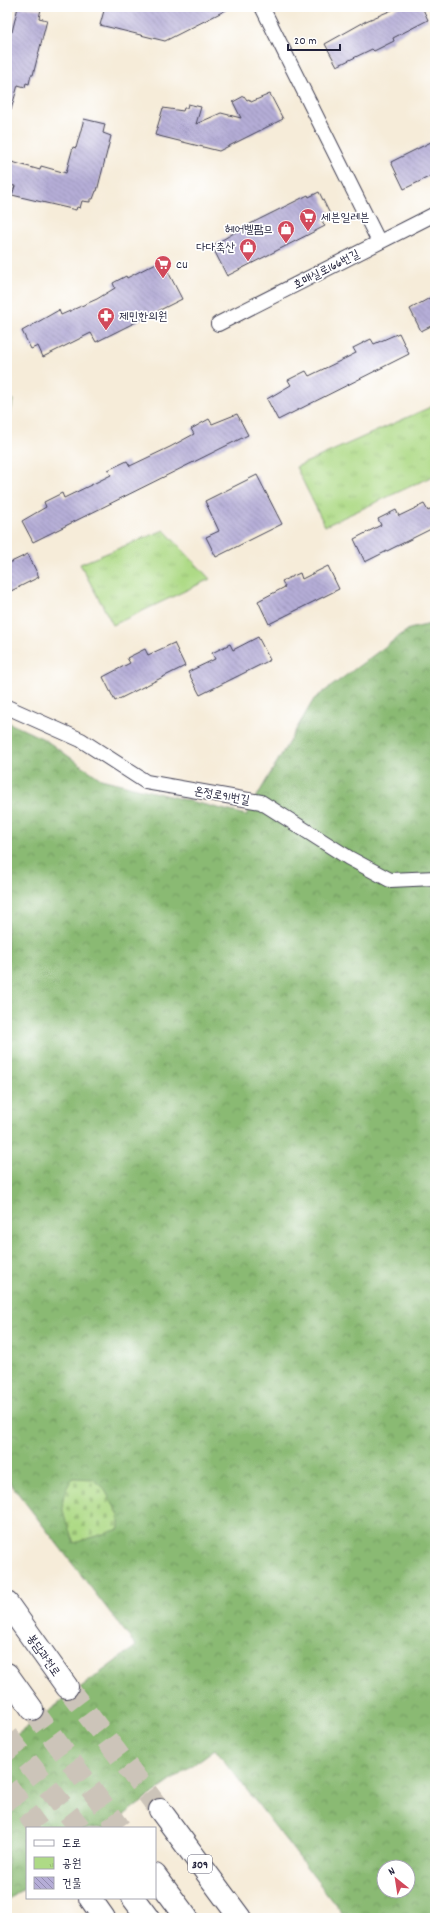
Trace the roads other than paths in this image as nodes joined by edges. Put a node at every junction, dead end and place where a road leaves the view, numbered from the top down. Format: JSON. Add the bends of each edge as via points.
{"nodes":[{"id":1,"x":262,"y":7,"type":"edge"},
{"id":2,"x":435,"y":214,"type":"edge"},
{"id":3,"x":379,"y":242,"type":"junction"},
{"id":4,"x":218,"y":324,"type":"dead end"},
{"id":5,"x":7,"y":706,"type":"edge"},
{"id":6,"x":435,"y":878,"type":"edge"},
{"id":7,"x":7,"y":1603,"type":"edge"},
{"id":8,"x":7,"y":1674,"type":"edge"},
{"id":9,"x":67,"y":1687,"type":"tunnel mouth"},
{"id":10,"x":32,"y":1709,"type":"tunnel mouth"},
{"id":11,"x":160,"y":1810,"type":"tunnel mouth"},
{"id":12,"x":156,"y":1876,"type":"edge"},
{"id":13,"x":91,"y":1899,"type":"edge"},
{"id":14,"x":134,"y":1899,"type":"edge"},
{"id":15,"x":104,"y":1918,"type":"edge"},
{"id":16,"x":148,"y":1918,"type":"edge"},
{"id":17,"x":188,"y":1918,"type":"edge"},
{"id":18,"x":240,"y":1918,"type":"edge"}],
"edges":[{"from":1,"to":3,"type":"street"},
{"from":2,"to":3,"type":"street","name":"호매실로166번길"},
{"from":3,"to":4,"type":"street","name":"호매실로166번길"},
{"from":5,"to":6,"type":"street","name":"온정로91번길","via":[[81,740],[146,782],[260,802],[349,858],[390,880]]},
{"from":7,"to":9,"type":"highway","name":"봉담과천로"},
{"from":8,"to":10,"type":"highway"},
{"from":11,"to":18,"type":"highway","number":"309"},
{"from":12,"to":17,"type":"highway"},
{"from":13,"to":15,"type":"highway"},
{"from":14,"to":16,"type":"highway"}]}
